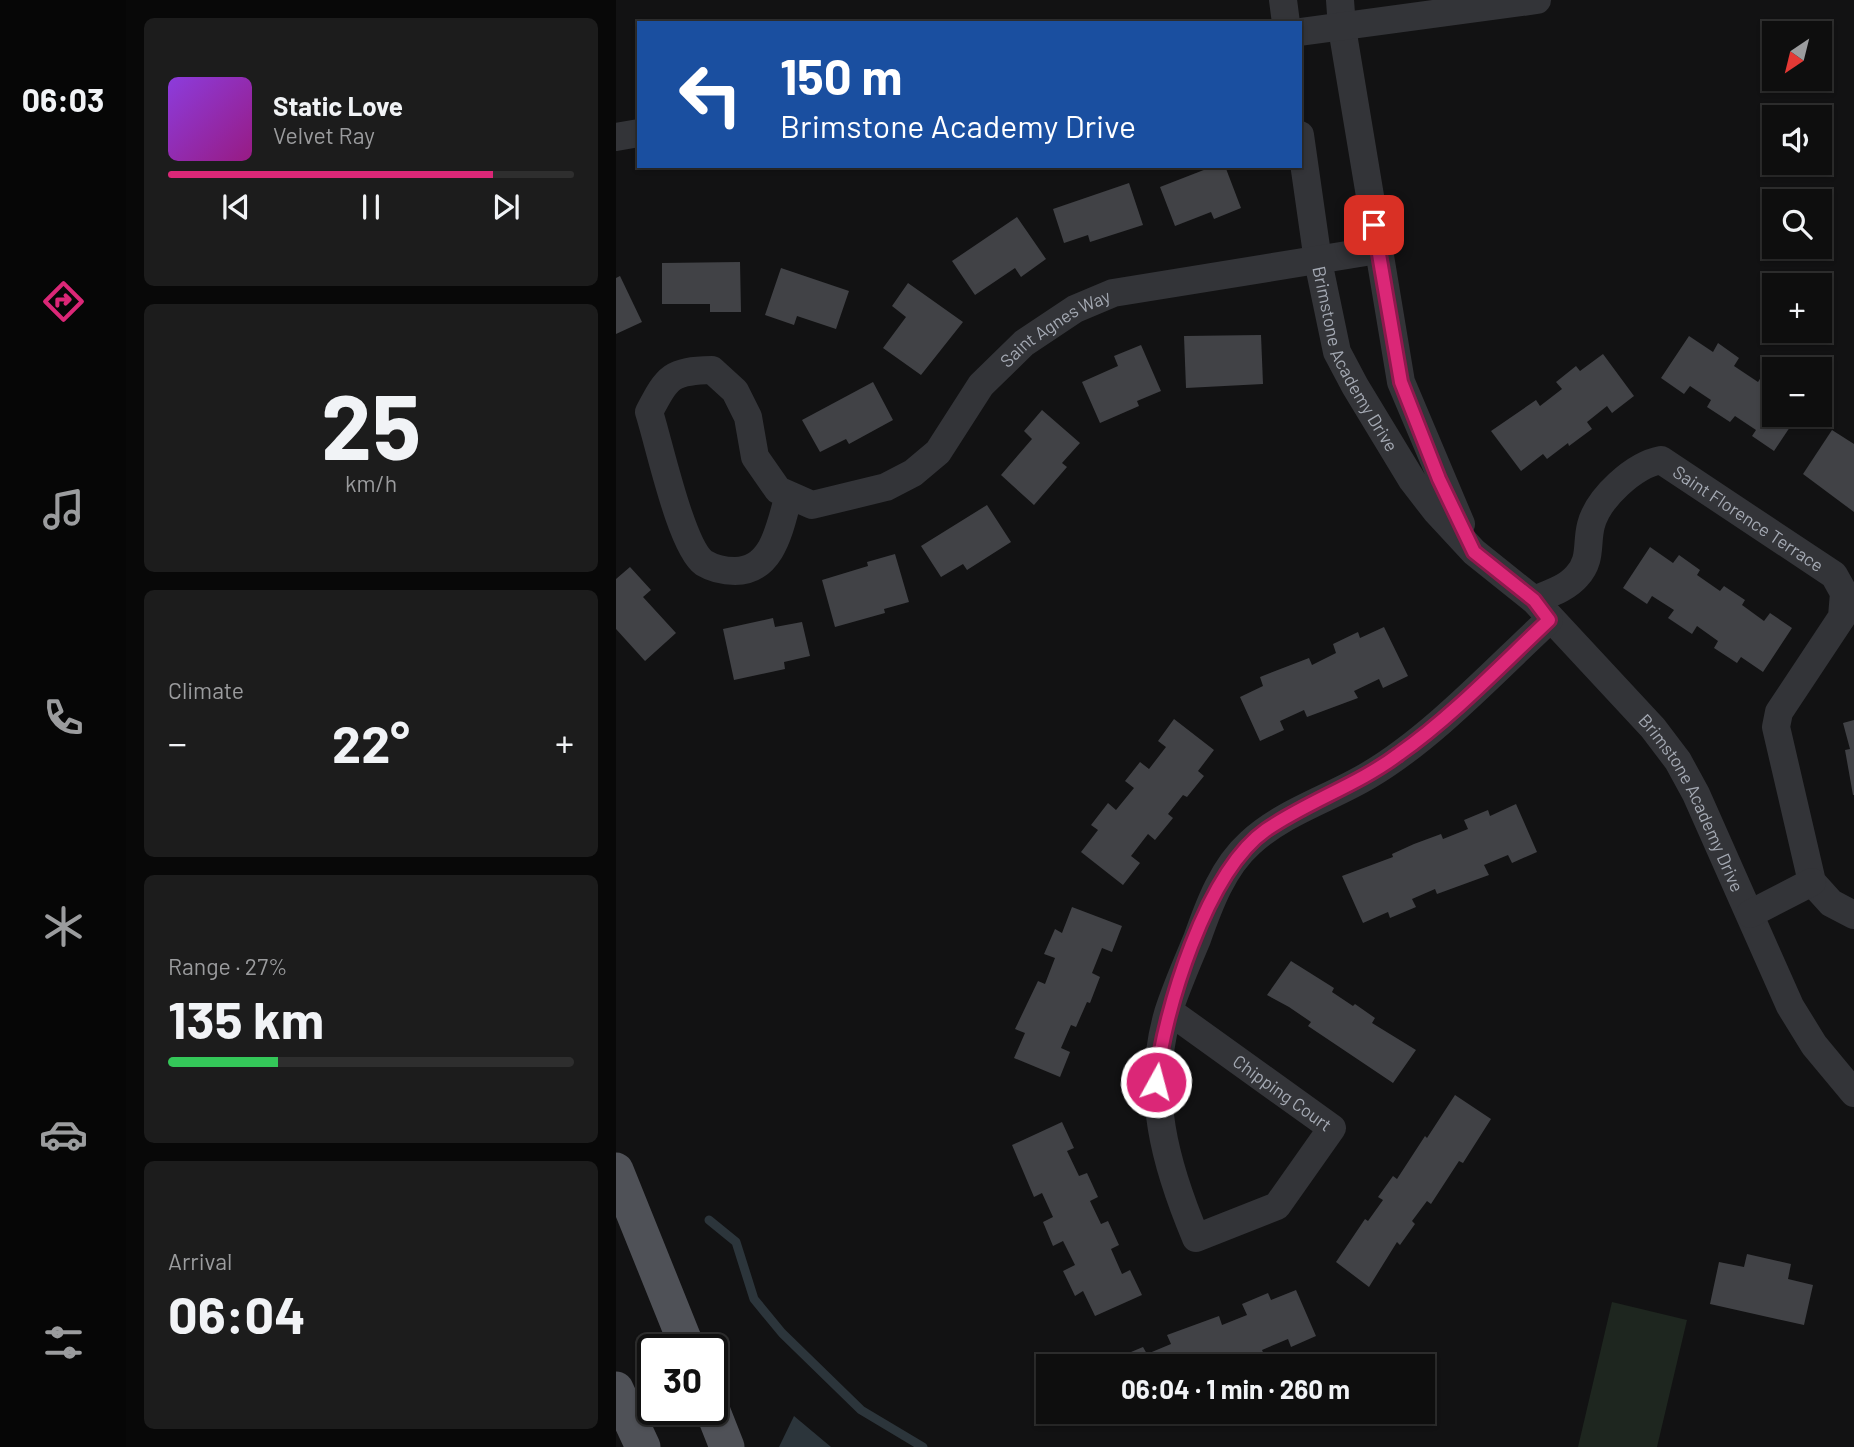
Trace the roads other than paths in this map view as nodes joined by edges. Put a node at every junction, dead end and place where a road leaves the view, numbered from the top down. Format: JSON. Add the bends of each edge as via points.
{"nodes":[{"id":1,"x":1283,"y":0,"type":"edge"},
{"id":2,"x":1340,"y":0,"type":"edge"},
{"id":3,"x":1536,"y":0,"type":"edge"},
{"id":4,"x":1286,"y":21,"type":"edge"},
{"id":5,"x":1342,"y":28,"type":"junction"},
{"id":6,"x":1302,"y":32,"type":"edge"},
{"id":7,"x":637,"y":133,"type":"edge"},
{"id":8,"x":616,"y":136,"type":"edge"},
{"id":9,"x":1302,"y":149,"type":"edge"},
{"id":10,"x":1378,"y":250,"type":"junction"},
{"id":11,"x":1318,"y":261,"type":"junction"},
{"id":12,"x":789,"y":495,"type":"junction"},
{"id":13,"x":1474,"y":552,"type":"junction"},
{"id":14,"x":1542,"y":610,"type":"junction"},
{"id":15,"x":1812,"y":882,"type":"junction"},
{"id":16,"x":1750,"y":914,"type":"junction"},
{"id":17,"x":1854,"y":915,"type":"edge"},
{"id":18,"x":1169,"y":1011,"type":"junction"},
{"id":19,"x":1854,"y":1093,"type":"edge"},
{"id":20,"x":616,"y":1170,"type":"edge"},
{"id":21,"x":682,"y":1334,"type":"edge"},
{"id":22,"x":616,"y":1389,"type":"edge"},
{"id":23,"x":718,"y":1425,"type":"edge"},
{"id":24,"x":643,"y":1447,"type":"edge"},
{"id":25,"x":727,"y":1447,"type":"edge"}],
"edges":[{"from":1,"to":4,"type":"street"},
{"from":2,"to":5,"type":"street","name":"Brimstone Academy Drive"},
{"from":3,"to":5,"type":"street"},
{"from":5,"to":6,"type":"street"},
{"from":5,"to":10,"type":"street","name":"Brimstone Academy Drive"},
{"from":7,"to":8,"type":"street"},
{"from":9,"to":11,"type":"street","name":"Brimstone Academy Drive"},
{"from":10,"to":11,"type":"street","name":"Saint Agnes Way"},
{"from":10,"to":13,"type":"street","name":"Brimstone Academy Drive","via":[[1401,382]]},
{"from":11,"to":12,"type":"street","name":"Saint Agnes Way","via":[[1113,293],[1075,309],[1024,343],[981,385],[938,452],[913,473],[886,487],[812,505]]},
{"from":11,"to":13,"type":"street","name":"Brimstone Academy Drive","via":[[1338,352],[1355,386],[1412,480]]},
{"from":12,"to":12,"type":"street","via":[[776,540],[764,560],[749,571],[723,571],[703,562],[688,543],[649,412],[663,386],[682,371],[712,370],[735,391],[748,416],[755,457],[778,490]]},
{"from":13,"to":14,"type":"street","name":"Brimstone Academy Drive"},
{"from":14,"to":15,"type":"street","name":"Saint Florence Terrace","via":[[1577,577],[1588,559],[1595,512],[1649,462],[1661,460],[1834,575],[1844,593],[1842,617],[1779,712],[1776,727]]},
{"from":14,"to":16,"type":"street","name":"Brimstone Academy Drive","via":[[1653,728],[1678,761]]},
{"from":14,"to":18,"type":"street","name":"Chipping Court","via":[[1402,752],[1370,775],[1268,828],[1233,860]]},
{"from":15,"to":16,"type":"street"},
{"from":15,"to":17,"type":"street","via":[[1831,903]]},
{"from":16,"to":19,"type":"street","name":"Brimstone Academy Drive","via":[[1790,1006],[1814,1045]]},
{"from":18,"to":18,"type":"street","name":"Chipping Court","via":[[1157,1072],[1158,1109],[1177,1192],[1196,1238],[1277,1206],[1332,1128]]},
{"from":20,"to":21,"type":"main road"},
{"from":22,"to":24,"type":"main road"},
{"from":23,"to":25,"type":"main road"}]}
